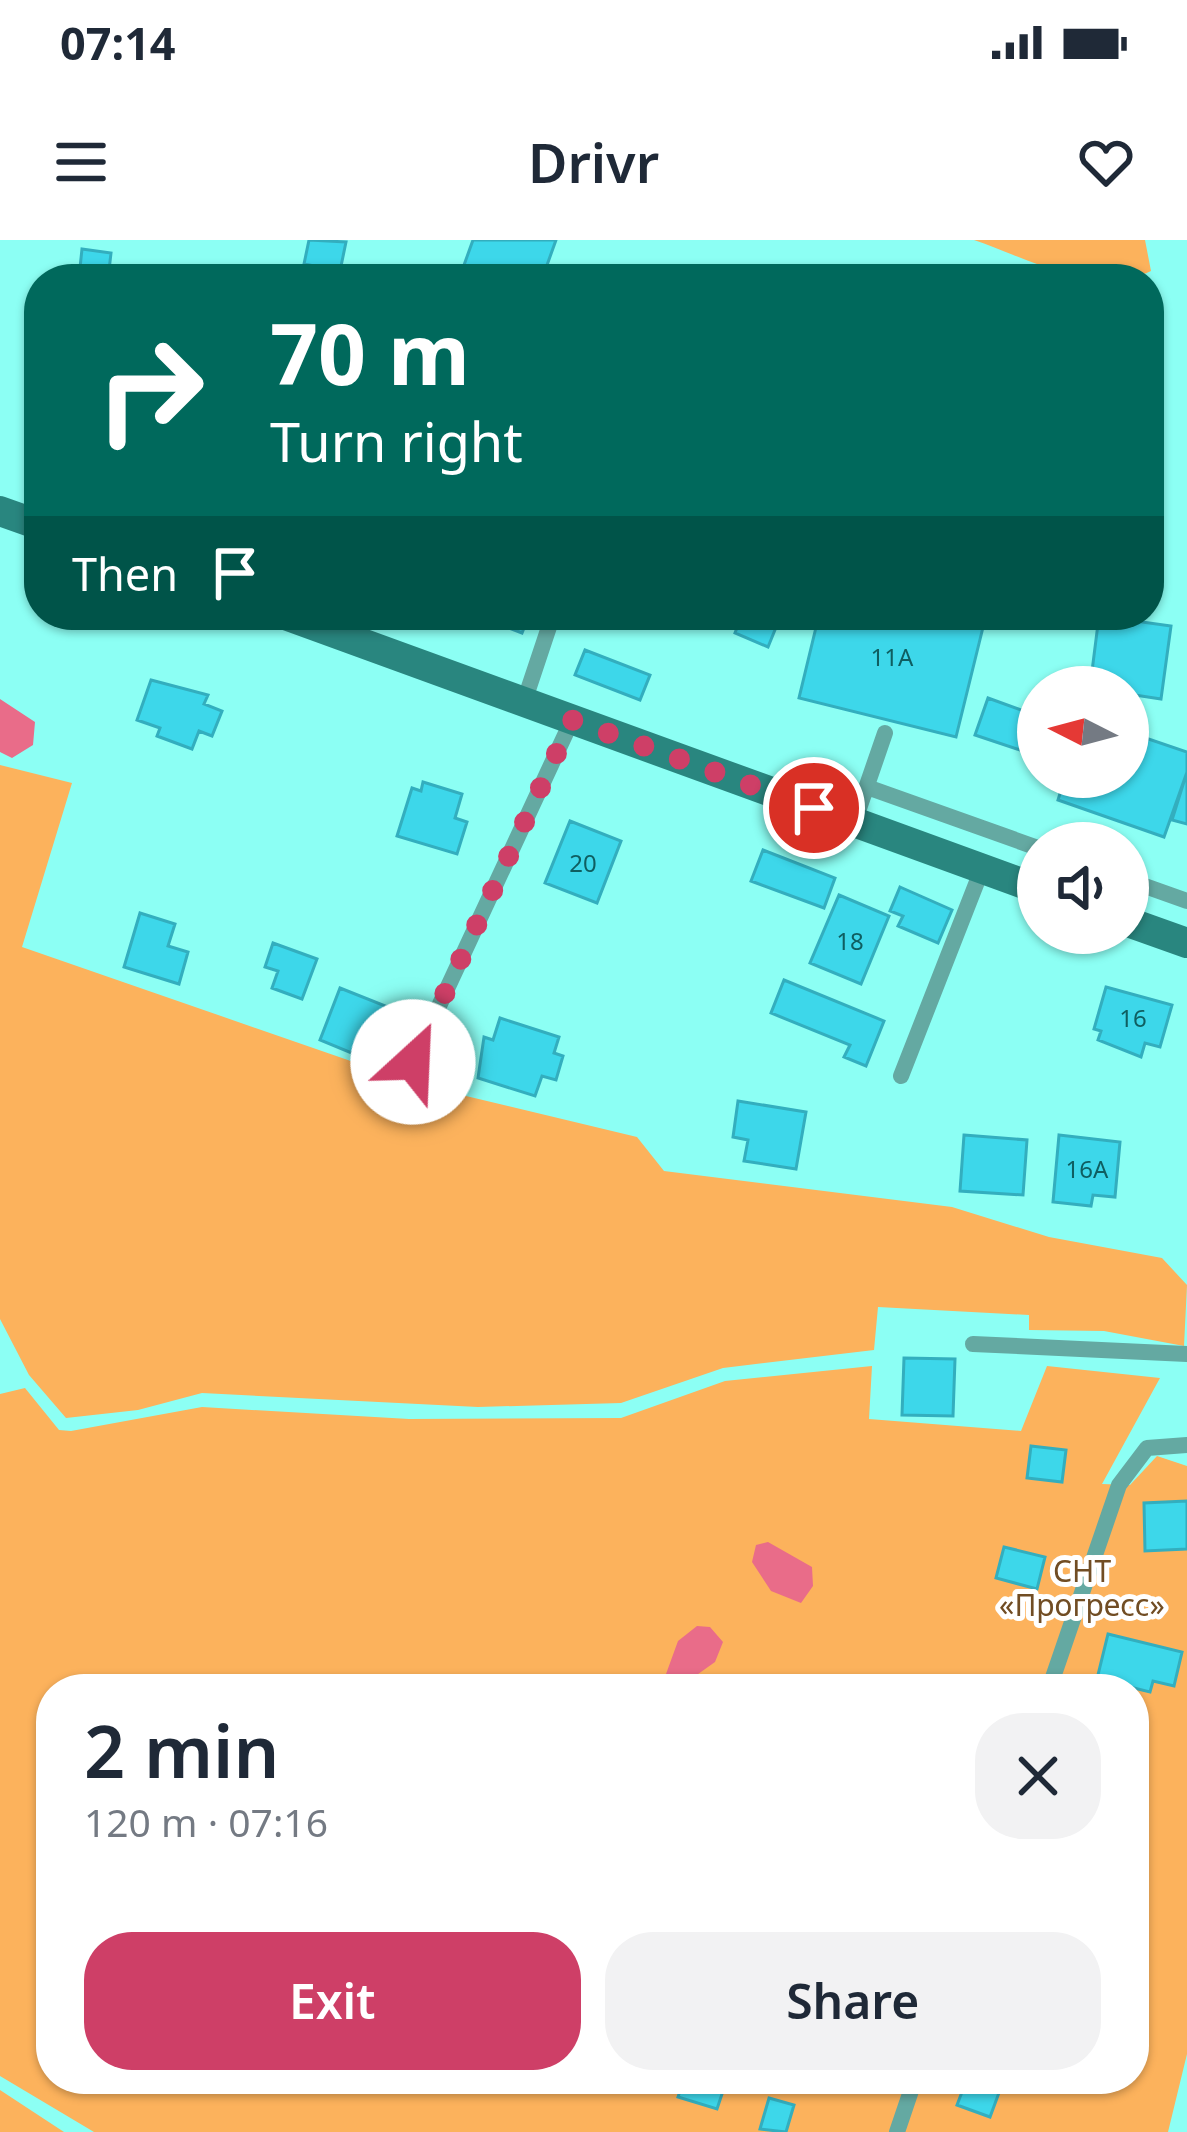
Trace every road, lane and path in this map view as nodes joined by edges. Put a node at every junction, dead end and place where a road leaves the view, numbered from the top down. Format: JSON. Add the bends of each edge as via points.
{"nodes":[{"id":1,"x":326,"y":630,"type":"edge"},
{"id":2,"x":548,"y":630,"type":"edge"},
{"id":3,"x":524,"y":702,"type":"junction"},
{"id":4,"x":572,"y":720,"type":"junction"},
{"id":5,"x":885,"y":733,"type":"dead end"},
{"id":6,"x":867,"y":787,"type":"junction"},
{"id":7,"x":854,"y":823,"type":"junction"},
{"id":8,"x":1017,"y":841,"type":"edge"},
{"id":9,"x":982,"y":869,"type":"junction"},
{"id":10,"x":1017,"y":882,"type":"edge"},
{"id":11,"x":1149,"y":887,"type":"edge"},
{"id":12,"x":1187,"y":901,"type":"edge"},
{"id":13,"x":1149,"y":929,"type":"edge"},
{"id":14,"x":1187,"y":943,"type":"edge"},
{"id":15,"x":413,"y":1062,"type":"dead end"},
{"id":16,"x":901,"y":1076,"type":"dead end"},
{"id":17,"x":973,"y":1344,"type":"dead end"},
{"id":18,"x":1187,"y":1354,"type":"edge"},
{"id":19,"x":1187,"y":1444,"type":"edge"},
{"id":20,"x":1054,"y":1674,"type":"edge"},
{"id":21,"x":910,"y":2094,"type":"edge"},
{"id":22,"x":897,"y":2132,"type":"edge"}],
"edges":[{"from":1,"to":3,"type":"main road"},
{"from":2,"to":3,"type":"lane"},
{"from":3,"to":4,"type":"main road"},
{"from":4,"to":7,"type":"main road"},
{"from":4,"to":15,"type":"lane"},
{"from":5,"to":6,"type":"lane"},
{"from":6,"to":7,"type":"lane"},
{"from":6,"to":8,"type":"lane"},
{"from":7,"to":9,"type":"main road"},
{"from":9,"to":10,"type":"main road"},
{"from":9,"to":16,"type":"lane"},
{"from":11,"to":12,"type":"lane"},
{"from":13,"to":14,"type":"main road"},
{"from":17,"to":18,"type":"lane"},
{"from":19,"to":20,"type":"lane","via":[[1147,1448],[1119,1485]]},
{"from":21,"to":22,"type":"lane"}]}
